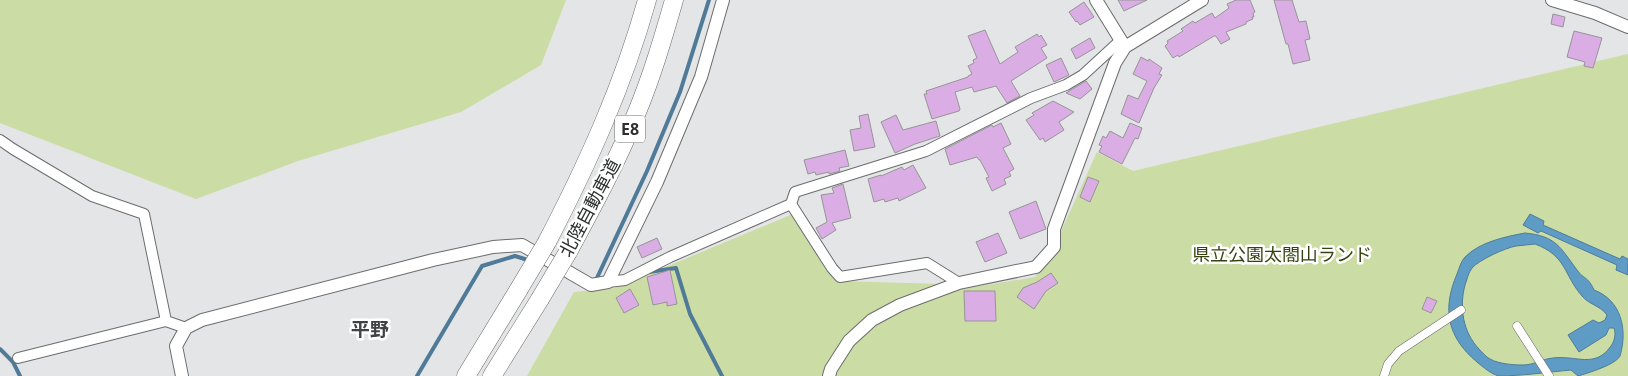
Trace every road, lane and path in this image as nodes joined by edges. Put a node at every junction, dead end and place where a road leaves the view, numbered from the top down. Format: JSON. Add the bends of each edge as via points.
{"nodes":[{"id":1,"x":647,"y":0,"type":"edge"},
{"id":2,"x":674,"y":0,"type":"edge"},
{"id":3,"x":723,"y":0,"type":"edge"},
{"id":4,"x":1096,"y":0,"type":"edge"},
{"id":5,"x":1202,"y":0,"type":"edge"},
{"id":6,"x":1552,"y":0,"type":"edge"},
{"id":7,"x":1628,"y":27,"type":"edge"},
{"id":8,"x":1123,"y":44,"type":"junction"},
{"id":9,"x":0,"y":140,"type":"edge"},
{"id":10,"x":791,"y":204,"type":"junction"},
{"id":11,"x":608,"y":282,"type":"junction"},
{"id":12,"x":959,"y":283,"type":"junction"},
{"id":13,"x":1462,"y":310,"type":"dead end"},
{"id":14,"x":166,"y":321,"type":"junction"},
{"id":15,"x":1517,"y":326,"type":"dead end"},
{"id":16,"x":186,"y":328,"type":"junction"},
{"id":17,"x":18,"y":358,"type":"dead end"},
{"id":18,"x":182,"y":376,"type":"edge"},
{"id":19,"x":466,"y":376,"type":"edge"},
{"id":20,"x":492,"y":376,"type":"edge"},
{"id":21,"x":829,"y":376,"type":"edge"},
{"id":22,"x":1384,"y":376,"type":"edge"},
{"id":23,"x":1549,"y":376,"type":"edge"}],
"edges":[{"from":1,"to":19,"type":"highway","name":"北陸自動車道","number":"E8","bridge":true,"via":[[617,93],[576,185],[519,290]]},
{"from":2,"to":20,"type":"highway","name":"北陸自動車道","number":"E8","bridge":true,"via":[[659,52],[614,165],[568,252]]},
{"from":3,"to":11,"type":"street","via":[[701,77],[657,182]]},
{"from":4,"to":8,"type":"street"},
{"from":5,"to":8,"type":"street"},
{"from":6,"to":7,"type":"street"},
{"from":8,"to":10,"type":"street","via":[[1066,85],[1031,98],[926,151],[795,192]]},
{"from":8,"to":12,"type":"street","via":[[1054,229],[1054,247],[1036,267]]},
{"from":9,"to":14,"type":"street","via":[[92,196],[144,214]]},
{"from":10,"to":11,"type":"street","via":[[625,280]]},
{"from":10,"to":12,"type":"street","via":[[840,277],[927,263]]},
{"from":11,"to":16,"type":"street","via":[[591,285],[522,245],[493,247],[202,320]]},
{"from":12,"to":21,"type":"street","via":[[900,305],[872,320],[848,341]]},
{"from":13,"to":22,"type":"street","via":[[1399,351],[1388,364]]},
{"from":14,"to":16,"type":"street"},
{"from":14,"to":17,"type":"street"},
{"from":15,"to":23,"type":"street"},
{"from":16,"to":18,"type":"street","via":[[176,346]]}]}
